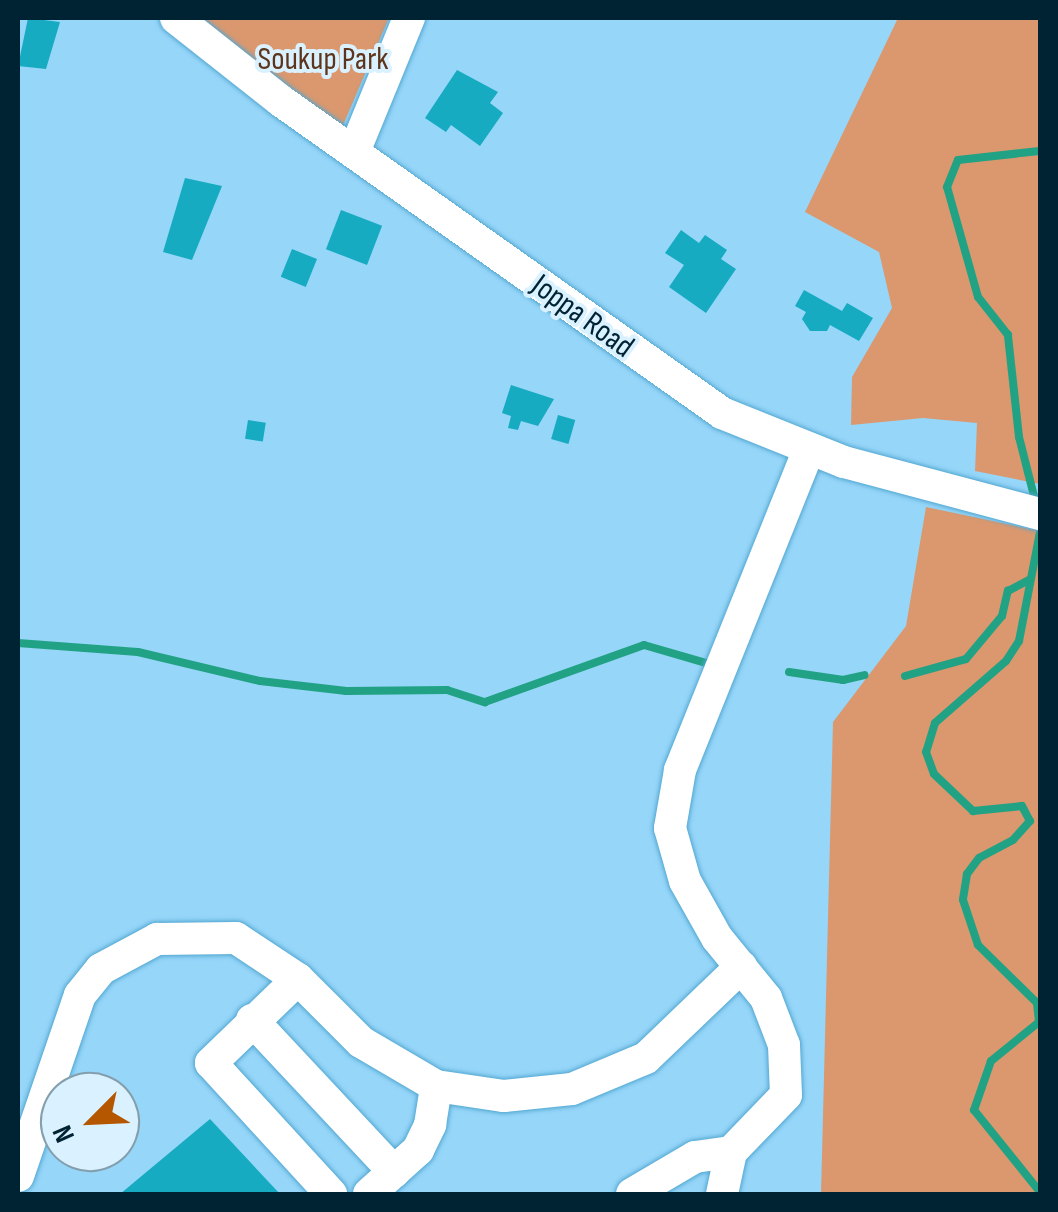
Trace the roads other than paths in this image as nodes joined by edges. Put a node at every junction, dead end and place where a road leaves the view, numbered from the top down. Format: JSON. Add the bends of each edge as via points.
{"nodes":[{"id":1,"x":176,"y":18,"type":"edge"},
{"id":2,"x":409,"y":18,"type":"edge"},
{"id":3,"x":354,"y":152,"type":"junction"},
{"id":4,"x":809,"y":449,"type":"junction"},
{"id":5,"x":1040,"y":514,"type":"edge"},
{"id":6,"x":740,"y":967,"type":"junction"},
{"id":7,"x":298,"y":979,"type":"junction"},
{"id":8,"x":252,"y":1020,"type":"junction"},
{"id":9,"x":436,"y":1086,"type":"junction"},
{"id":10,"x":731,"y":1152,"type":"junction"},
{"id":11,"x":394,"y":1172,"type":"junction"},
{"id":12,"x":18,"y":1176,"type":"edge"},
{"id":13,"x":331,"y":1194,"type":"edge"},
{"id":14,"x":369,"y":1194,"type":"edge"},
{"id":15,"x":632,"y":1194,"type":"edge"},
{"id":16,"x":722,"y":1194,"type":"edge"}],
"edges":[{"from":1,"to":3,"type":"street","name":"Joppa Road"},
{"from":2,"to":3,"type":"street"},
{"from":3,"to":4,"type":"street","name":"Joppa Road","via":[[686,392]]},
{"from":4,"to":5,"type":"street","name":"Joppa Road"},
{"from":4,"to":6,"type":"street","via":[[680,770],[670,828],[685,881]]},
{"from":6,"to":9,"type":"street","via":[[646,1058],[610,1077],[572,1089],[504,1096]]},
{"from":6,"to":10,"type":"street","via":[[766,998],[784,1044],[786,1095]]},
{"from":7,"to":8,"type":"street"},
{"from":7,"to":9,"type":"street","via":[[360,1042]]},
{"from":7,"to":12,"type":"street","via":[[236,938],[190,934],[128,951],[101,969],[60,1036]]},
{"from":8,"to":11,"type":"street"},
{"from":8,"to":13,"type":"street","via":[[211,1064]]},
{"from":9,"to":11,"type":"street","via":[[418,1150]]},
{"from":10,"to":15,"type":"street","via":[[695,1158]]},
{"from":10,"to":16,"type":"street"},
{"from":11,"to":14,"type":"street"}]}
